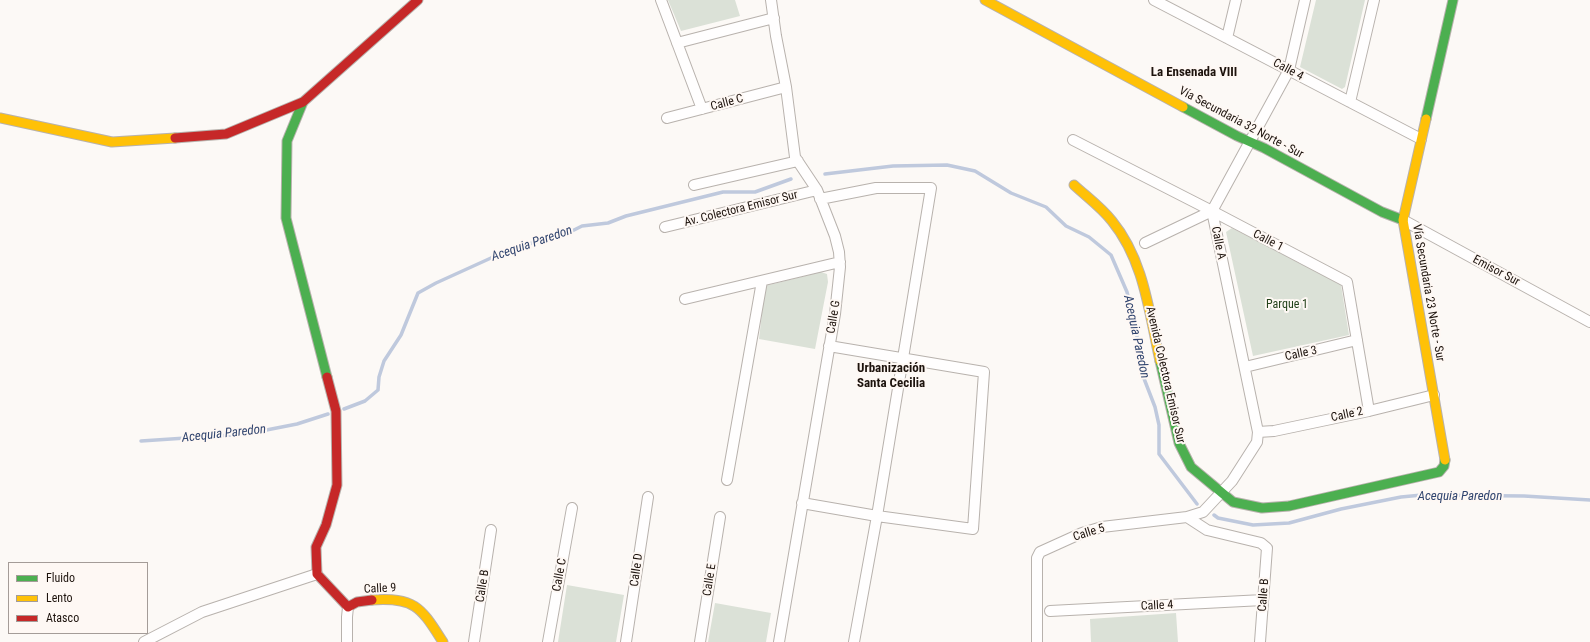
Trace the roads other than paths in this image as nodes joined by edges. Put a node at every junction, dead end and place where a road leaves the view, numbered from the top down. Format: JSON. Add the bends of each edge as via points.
{"nodes":[{"id":1,"x":418,"y":0,"type":"edge"},
{"id":2,"x":661,"y":0,"type":"edge"},
{"id":3,"x":771,"y":0,"type":"edge"},
{"id":4,"x":985,"y":0,"type":"edge"},
{"id":5,"x":1154,"y":0,"type":"edge"},
{"id":6,"x":1236,"y":0,"type":"edge"},
{"id":7,"x":1306,"y":0,"type":"edge"},
{"id":8,"x":1374,"y":0,"type":"edge"},
{"id":9,"x":1453,"y":0,"type":"edge"},
{"id":10,"x":774,"y":18,"type":"junction"},
{"id":11,"x":1227,"y":38,"type":"junction"},
{"id":12,"x":677,"y":42,"type":"junction"},
{"id":13,"x":1289,"y":70,"type":"junction"},
{"id":14,"x":786,"y":87,"type":"junction"},
{"id":15,"x":303,"y":102,"type":"junction"},
{"id":16,"x":1350,"y":102,"type":"junction"},
{"id":17,"x":702,"y":109,"type":"junction"},
{"id":18,"x":0,"y":118,"type":"edge"},
{"id":19,"x":668,"y":118,"type":"dead end"},
{"id":20,"x":1421,"y":139,"type":"junction"},
{"id":21,"x":1073,"y":140,"type":"dead end"},
{"id":22,"x":1251,"y":142,"type":"junction"},
{"id":23,"x":798,"y":160,"type":"junction"},
{"id":24,"x":694,"y":185,"type":"dead end"},
{"id":25,"x":1074,"y":185,"type":"dead end"},
{"id":26,"x":819,"y":195,"type":"junction"},
{"id":27,"x":1212,"y":211,"type":"junction"},
{"id":28,"x":1403,"y":220,"type":"junction"},
{"id":29,"x":665,"y":227,"type":"dead end"},
{"id":30,"x":1145,"y":244,"type":"dead end"},
{"id":31,"x":840,"y":262,"type":"junction"},
{"id":32,"x":762,"y":281,"type":"junction"},
{"id":33,"x":685,"y":299,"type":"dead end"},
{"id":34,"x":1590,"y":322,"type":"edge"},
{"id":35,"x":1357,"y":340,"type":"junction"},
{"id":36,"x":829,"y":346,"type":"junction"},
{"id":37,"x":902,"y":358,"type":"junction"},
{"id":38,"x":1245,"y":367,"type":"junction"},
{"id":39,"x":1434,"y":395,"type":"junction"},
{"id":40,"x":1369,"y":411,"type":"junction"},
{"id":41,"x":1258,"y":432,"type":"junction"},
{"id":42,"x":1439,"y":472,"type":"joint"},
{"id":43,"x":727,"y":480,"type":"dead end"},
{"id":44,"x":1222,"y":493,"type":"junction"},
{"id":45,"x":648,"y":497,"type":"dead end"},
{"id":46,"x":802,"y":503,"type":"junction"},
{"id":47,"x":572,"y":508,"type":"dead end"},
{"id":48,"x":877,"y":516,"type":"junction"},
{"id":49,"x":720,"y":517,"type":"dead end"},
{"id":50,"x":1187,"y":517,"type":"junction"},
{"id":51,"x":491,"y":530,"type":"dead end"},
{"id":52,"x":317,"y":574,"type":"junction"},
{"id":53,"x":1263,"y":600,"type":"junction"},
{"id":54,"x":348,"y":607,"type":"junction"},
{"id":55,"x":1050,"y":611,"type":"dead end"},
{"id":56,"x":144,"y":642,"type":"edge"},
{"id":57,"x":347,"y":642,"type":"edge"},
{"id":58,"x":443,"y":642,"type":"edge"},
{"id":59,"x":474,"y":642,"type":"edge"},
{"id":60,"x":548,"y":642,"type":"edge"},
{"id":61,"x":626,"y":642,"type":"edge"},
{"id":62,"x":700,"y":642,"type":"edge"},
{"id":63,"x":779,"y":642,"type":"edge"},
{"id":64,"x":854,"y":642,"type":"edge"},
{"id":65,"x":1038,"y":642,"type":"edge"},
{"id":66,"x":1260,"y":642,"type":"edge"}],
"edges":[{"from":1,"to":15,"type":"street"},
{"from":2,"to":12,"type":"street"},
{"from":3,"to":10,"type":"street","name":"Calle G"},
{"from":4,"to":22,"type":"street","name":"Vía Secundaria 32 Norte - Sur"},
{"from":5,"to":11,"type":"street","name":"Calle 4"},
{"from":6,"to":11,"type":"street"},
{"from":7,"to":13,"type":"street","name":"Calle A"},
{"from":8,"to":16,"type":"street"},
{"from":9,"to":20,"type":"street","name":"Vía Secundaria 23 Norte - Sur"},
{"from":10,"to":12,"type":"street"},
{"from":10,"to":14,"type":"street","name":"Calle G"},
{"from":11,"to":13,"type":"street","name":"Calle 4"},
{"from":12,"to":17,"type":"street"},
{"from":13,"to":16,"type":"street","name":"Calle 4"},
{"from":13,"to":22,"type":"street","name":"Calle A"},
{"from":14,"to":17,"type":"street","name":"Calle C"},
{"from":14,"to":23,"type":"street","name":"Calle G","via":[[795,157]]},
{"from":15,"to":18,"type":"street","via":[[226,134],[112,142]]},
{"from":15,"to":52,"type":"street","via":[[287,141],[286,218],[336,410],[337,485],[326,525],[316,547]]},
{"from":16,"to":20,"type":"street","name":"Calle 4"},
{"from":17,"to":19,"type":"street","name":"Calle C"},
{"from":20,"to":28,"type":"street","name":"Vía Secundaria 23 Norte - Sur"},
{"from":21,"to":27,"type":"street","name":"Calle 1"},
{"from":22,"to":27,"type":"street","name":"Calle A"},
{"from":22,"to":28,"type":"street","name":"Vía Secundaria 32 Norte - Sur","via":[[1382,212]]},
{"from":23,"to":24,"type":"street"},
{"from":23,"to":26,"type":"street","name":"Calle G"},
{"from":25,"to":44,"type":"street","name":"Avenida Colectora Emisor Sur","via":[[1101,208],[1132,251],[1140,271],[1179,443],[1191,467]]},
{"from":26,"to":29,"type":"street","name":"Av. Colectora Emisor Sur"},
{"from":26,"to":31,"type":"street","name":"Calle G","via":[[836,236]]},
{"from":26,"to":37,"type":"street","name":"Av. Colectora Emisor Sur","via":[[876,188],[931,188]]},
{"from":27,"to":30,"type":"street"},
{"from":27,"to":35,"type":"street","name":"Calle 1","via":[[1347,282]]},
{"from":27,"to":38,"type":"street","name":"Calle A"},
{"from":28,"to":34,"type":"street","name":"Emisor Sur"},
{"from":28,"to":39,"type":"street","name":"Vía Secundaria 23 Norte - Sur"},
{"from":31,"to":32,"type":"street"},
{"from":31,"to":36,"type":"street","name":"Calle G","via":[[839,286]]},
{"from":32,"to":33,"type":"street"},
{"from":32,"to":43,"type":"street"},
{"from":35,"to":38,"type":"street","name":"Calle 3"},
{"from":35,"to":40,"type":"street","name":"Calle 1"},
{"from":36,"to":37,"type":"street"},
{"from":36,"to":46,"type":"street","name":"Calle G"},
{"from":37,"to":48,"type":"street"},
{"from":37,"to":48,"type":"street","via":[[984,372],[973,529]]},
{"from":38,"to":41,"type":"street","name":"Calle A"},
{"from":39,"to":40,"type":"street","name":"Calle 2"},
{"from":39,"to":42,"type":"street","name":"Vía Secundaria 23 Norte - Sur","via":[[1445,456],[1444,466]]},
{"from":40,"to":41,"type":"street","name":"Calle 2"},
{"from":41,"to":44,"type":"street","via":[[1257,442]]},
{"from":42,"to":44,"type":"street","name":"Avenida Colectora Emisor Sur","via":[[1289,506],[1251,506],[1233,502]]},
{"from":44,"to":50,"type":"street","name":"Calle 5","via":[[1203,512]]},
{"from":45,"to":61,"type":"street","name":"Calle D"},
{"from":46,"to":48,"type":"street"},
{"from":46,"to":63,"type":"street","name":"Calle G"},
{"from":47,"to":60,"type":"street","name":"Calle C"},
{"from":48,"to":64,"type":"street"},
{"from":49,"to":62,"type":"street","name":"Calle E"},
{"from":50,"to":53,"type":"street","name":"Calle B","via":[[1207,530],[1261,543],[1267,548]]},
{"from":50,"to":65,"type":"street","name":"Calle 5","via":[[1102,527],[1040,552],[1037,558]]},
{"from":51,"to":59,"type":"street","name":"Calle B"},
{"from":52,"to":54,"type":"street"},
{"from":52,"to":56,"type":"street","via":[[202,612]]},
{"from":53,"to":55,"type":"street","name":"Calle 4"},
{"from":53,"to":66,"type":"street","name":"Calle B"},
{"from":54,"to":57,"type":"street"},
{"from":54,"to":58,"type":"street","name":"Calle 9","via":[[354,603],[381,600],[398,599],[410,602],[419,607]]}]}
